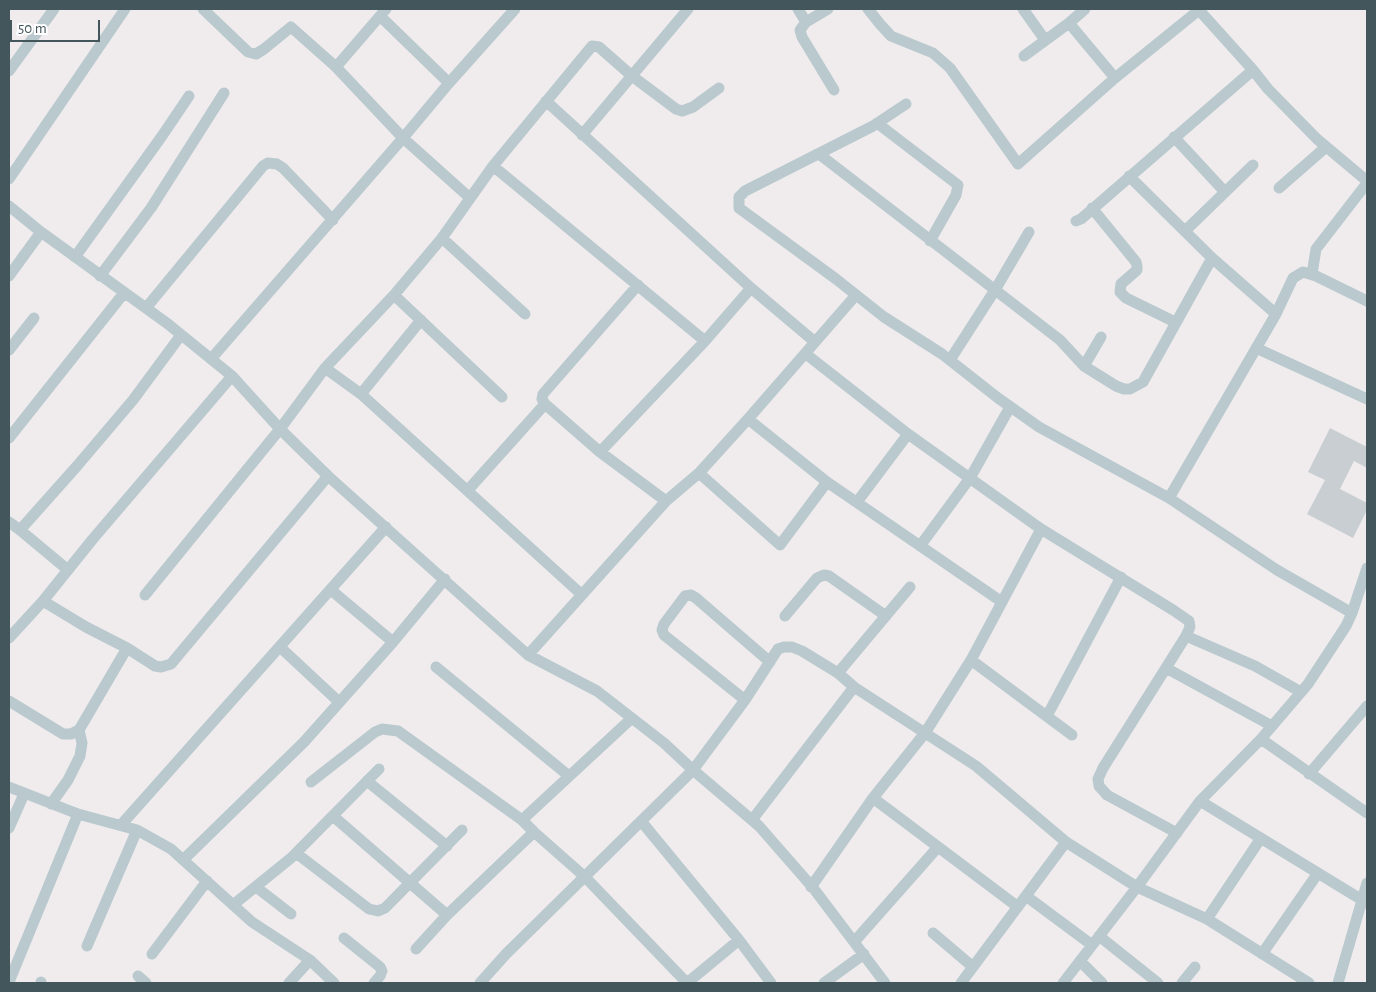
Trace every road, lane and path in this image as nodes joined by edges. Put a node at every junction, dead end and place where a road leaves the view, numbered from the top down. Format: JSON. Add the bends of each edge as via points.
{"nodes":[{"id":1,"x":54,"y":9,"type":"edge"},
{"id":2,"x":126,"y":9,"type":"edge"},
{"id":3,"x":203,"y":9,"type":"edge"},
{"id":4,"x":515,"y":9,"type":"edge"},
{"id":5,"x":688,"y":9,"type":"edge"},
{"id":6,"x":798,"y":9,"type":"edge"},
{"id":7,"x":828,"y":9,"type":"edge"},
{"id":8,"x":868,"y":9,"type":"edge"},
{"id":9,"x":1023,"y":9,"type":"edge"},
{"id":10,"x":1084,"y":9,"type":"edge"},
{"id":11,"x":1198,"y":10,"type":"edge"},
{"id":12,"x":383,"y":12,"type":"edge"},
{"id":13,"x":806,"y":22,"type":"junction"},
{"id":14,"x":1069,"y":23,"type":"junction"},
{"id":15,"x":1046,"y":40,"type":"junction"},
{"id":16,"x":1024,"y":56,"type":"dead end"},
{"id":17,"x":336,"y":67,"type":"junction"},
{"id":18,"x":9,"y":70,"type":"edge"},
{"id":19,"x":1253,"y":70,"type":"junction"},
{"id":20,"x":632,"y":76,"type":"junction"},
{"id":21,"x":1115,"y":78,"type":"junction"},
{"id":22,"x":449,"y":83,"type":"junction"},
{"id":23,"x":719,"y":88,"type":"dead end"},
{"id":24,"x":834,"y":90,"type":"dead end"},
{"id":25,"x":224,"y":93,"type":"dead end"},
{"id":26,"x":189,"y":96,"type":"dead end"},
{"id":27,"x":546,"y":101,"type":"junction"},
{"id":28,"x":906,"y":104,"type":"dead end"},
{"id":29,"x":877,"y":124,"type":"junction"},
{"id":30,"x":582,"y":135,"type":"junction"},
{"id":31,"x":1174,"y":137,"type":"junction"},
{"id":32,"x":403,"y":138,"type":"junction"},
{"id":33,"x":1326,"y":147,"type":"junction"},
{"id":34,"x":819,"y":154,"type":"junction"},
{"id":35,"x":1252,"y":165,"type":"dead end"},
{"id":36,"x":493,"y":166,"type":"junction"},
{"id":37,"x":1129,"y":176,"type":"junction"},
{"id":38,"x":9,"y":179,"type":"edge"},
{"id":39,"x":1367,"y":182,"type":"edge"},
{"id":40,"x":1279,"y":188,"type":"dead end"},
{"id":41,"x":1225,"y":192,"type":"junction"},
{"id":42,"x":470,"y":198,"type":"junction"},
{"id":43,"x":9,"y":206,"type":"edge"},
{"id":44,"x":1092,"y":208,"type":"junction"},
{"id":45,"x":332,"y":220,"type":"junction"},
{"id":46,"x":1076,"y":221,"type":"dead end"},
{"id":47,"x":1185,"y":230,"type":"junction"},
{"id":48,"x":41,"y":232,"type":"junction"},
{"id":49,"x":1029,"y":232,"type":"dead end"},
{"id":50,"x":442,"y":238,"type":"junction"},
{"id":51,"x":930,"y":241,"type":"junction"},
{"id":52,"x":74,"y":257,"type":"junction"},
{"id":53,"x":1212,"y":258,"type":"junction"},
{"id":54,"x":1312,"y":274,"type":"junction"},
{"id":55,"x":9,"y":276,"type":"edge"},
{"id":56,"x":100,"y":276,"type":"junction"},
{"id":57,"x":638,"y":285,"type":"junction"},
{"id":58,"x":751,"y":288,"type":"junction"},
{"id":59,"x":995,"y":290,"type":"junction"},
{"id":60,"x":124,"y":293,"type":"junction"},
{"id":61,"x":394,"y":295,"type":"junction"},
{"id":62,"x":856,"y":295,"type":"junction"},
{"id":63,"x":1367,"y":301,"type":"edge"},
{"id":64,"x":146,"y":308,"type":"junction"},
{"id":65,"x":525,"y":314,"type":"dead end"},
{"id":66,"x":1276,"y":314,"type":"junction"},
{"id":67,"x":34,"y":318,"type":"dead end"},
{"id":68,"x":421,"y":320,"type":"junction"},
{"id":69,"x":1175,"y":322,"type":"junction"},
{"id":70,"x":181,"y":335,"type":"junction"},
{"id":71,"x":1101,"y":337,"type":"dead end"},
{"id":72,"x":705,"y":341,"type":"junction"},
{"id":73,"x":815,"y":342,"type":"junction"},
{"id":74,"x":1256,"y":348,"type":"junction"},
{"id":75,"x":9,"y":350,"type":"edge"},
{"id":76,"x":806,"y":354,"type":"junction"},
{"id":77,"x":211,"y":359,"type":"junction"},
{"id":78,"x":950,"y":360,"type":"junction"},
{"id":79,"x":1084,"y":366,"type":"junction"},
{"id":80,"x":325,"y":368,"type":"junction"},
{"id":81,"x":232,"y":376,"type":"junction"},
{"id":82,"x":361,"y":394,"type":"junction"},
{"id":83,"x":502,"y":396,"type":"dead end"},
{"id":84,"x":1367,"y":399,"type":"edge"},
{"id":85,"x":545,"y":404,"type":"junction"},
{"id":86,"x":1010,"y":407,"type":"junction"},
{"id":87,"x":748,"y":419,"type":"junction"},
{"id":88,"x":280,"y":429,"type":"junction"},
{"id":89,"x":908,"y":434,"type":"junction"},
{"id":90,"x":9,"y":438,"type":"edge"},
{"id":91,"x":600,"y":452,"type":"junction"},
{"id":92,"x":699,"y":473,"type":"junction"},
{"id":93,"x":328,"y":476,"type":"junction"},
{"id":94,"x":970,"y":478,"type":"junction"},
{"id":95,"x":827,"y":482,"type":"junction"},
{"id":96,"x":468,"y":490,"type":"junction"},
{"id":97,"x":1169,"y":498,"type":"junction"},
{"id":98,"x":666,"y":501,"type":"junction"},
{"id":99,"x":857,"y":502,"type":"junction"},
{"id":100,"x":9,"y":522,"type":"edge"},
{"id":101,"x":386,"y":527,"type":"junction"},
{"id":102,"x":1041,"y":529,"type":"junction"},
{"id":103,"x":20,"y":530,"type":"junction"},
{"id":104,"x":920,"y":546,"type":"junction"},
{"id":105,"x":1367,"y":568,"type":"edge"},
{"id":106,"x":68,"y":570,"type":"junction"},
{"id":107,"x":1121,"y":577,"type":"junction"},
{"id":108,"x":445,"y":579,"type":"junction"},
{"id":109,"x":910,"y":587,"type":"dead end"},
{"id":110,"x":331,"y":590,"type":"junction"},
{"id":111,"x":581,"y":594,"type":"junction"},
{"id":112,"x":144,"y":595,"type":"dead end"},
{"id":113,"x":43,"y":601,"type":"junction"},
{"id":114,"x":1002,"y":602,"type":"junction"},
{"id":115,"x":1352,"y":613,"type":"junction"},
{"id":116,"x":786,"y":616,"type":"dead end"},
{"id":117,"x":886,"y":616,"type":"junction"},
{"id":118,"x":1186,"y":636,"type":"junction"},
{"id":119,"x":9,"y":638,"type":"edge"},
{"id":120,"x":393,"y":642,"type":"junction"},
{"id":121,"x":280,"y":647,"type":"junction"},
{"id":122,"x":127,"y":648,"type":"junction"},
{"id":123,"x":528,"y":655,"type":"junction"},
{"id":124,"x":971,"y":660,"type":"junction"},
{"id":125,"x":770,"y":662,"type":"junction"},
{"id":126,"x":436,"y":667,"type":"dead end"},
{"id":127,"x":1166,"y":668,"type":"junction"},
{"id":128,"x":838,"y":673,"type":"junction"},
{"id":129,"x":854,"y":687,"type":"junction"},
{"id":130,"x":1301,"y":692,"type":"junction"},
{"id":131,"x":745,"y":700,"type":"junction"},
{"id":132,"x":9,"y":701,"type":"edge"},
{"id":133,"x":339,"y":702,"type":"junction"},
{"id":134,"x":1367,"y":706,"type":"edge"},
{"id":135,"x":1047,"y":716,"type":"junction"},
{"id":136,"x":632,"y":718,"type":"junction"},
{"id":137,"x":1272,"y":726,"type":"junction"},
{"id":138,"x":79,"y":730,"type":"junction"},
{"id":139,"x":925,"y":733,"type":"junction"},
{"id":140,"x":1072,"y":735,"type":"dead end"},
{"id":141,"x":1262,"y":739,"type":"junction"},
{"id":142,"x":379,"y":769,"type":"dead end"},
{"id":143,"x":693,"y":770,"type":"junction"},
{"id":144,"x":1309,"y":774,"type":"junction"},
{"id":145,"x":569,"y":776,"type":"junction"},
{"id":146,"x":367,"y":781,"type":"junction"},
{"id":147,"x":311,"y":782,"type":"dead end"},
{"id":148,"x":9,"y":787,"type":"edge"},
{"id":149,"x":24,"y":794,"type":"junction"},
{"id":150,"x":873,"y":798,"type":"junction"},
{"id":151,"x":1200,"y":801,"type":"junction"},
{"id":152,"x":51,"y":804,"type":"junction"},
{"id":153,"x":1367,"y":813,"type":"edge"},
{"id":154,"x":78,"y":814,"type":"junction"},
{"id":155,"x":332,"y":816,"type":"junction"},
{"id":156,"x":522,"y":820,"type":"junction"},
{"id":157,"x":752,"y":820,"type":"junction"},
{"id":158,"x":641,"y":821,"type":"junction"},
{"id":159,"x":121,"y":825,"type":"junction"},
{"id":160,"x":9,"y":828,"type":"edge"},
{"id":161,"x":137,"y":830,"type":"junction"},
{"id":162,"x":462,"y":830,"type":"dead end"},
{"id":163,"x":534,"y":832,"type":"junction"},
{"id":164,"x":1177,"y":833,"type":"junction"},
{"id":165,"x":1262,"y":838,"type":"junction"},
{"id":166,"x":1066,"y":842,"type":"junction"},
{"id":167,"x":446,"y":846,"type":"junction"},
{"id":168,"x":938,"y":847,"type":"junction"},
{"id":169,"x":296,"y":853,"type":"junction"},
{"id":170,"x":183,"y":860,"type":"junction"},
{"id":171,"x":1318,"y":873,"type":"junction"},
{"id":172,"x":585,"y":877,"type":"junction"},
{"id":173,"x":207,"y":882,"type":"junction"},
{"id":174,"x":410,"y":883,"type":"junction"},
{"id":175,"x":1367,"y":883,"type":"edge"},
{"id":176,"x":256,"y":887,"type":"junction"},
{"id":177,"x":811,"y":887,"type":"junction"},
{"id":178,"x":1137,"y":887,"type":"junction"},
{"id":179,"x":1026,"y":896,"type":"junction"},
{"id":180,"x":1365,"y":902,"type":"edge"},
{"id":181,"x":233,"y":905,"type":"junction"},
{"id":182,"x":1018,"y":907,"type":"junction"},
{"id":183,"x":291,"y":914,"type":"dead end"},
{"id":184,"x":447,"y":916,"type":"junction"},
{"id":185,"x":1207,"y":919,"type":"junction"},
{"id":186,"x":933,"y":932,"type":"dead end"},
{"id":187,"x":344,"y":938,"type":"dead end"},
{"id":188,"x":739,"y":940,"type":"junction"},
{"id":189,"x":1096,"y":941,"type":"junction"},
{"id":190,"x":854,"y":942,"type":"junction"},
{"id":191,"x":87,"y":946,"type":"dead end"},
{"id":192,"x":416,"y":949,"type":"dead end"},
{"id":193,"x":152,"y":954,"type":"dead end"},
{"id":194,"x":864,"y":954,"type":"junction"},
{"id":195,"x":1262,"y":954,"type":"junction"},
{"id":196,"x":310,"y":960,"type":"junction"},
{"id":197,"x":1080,"y":961,"type":"junction"},
{"id":198,"x":973,"y":967,"type":"junction"},
{"id":199,"x":1195,"y":967,"type":"dead end"},
{"id":200,"x":9,"y":982,"type":"edge"},
{"id":201,"x":289,"y":983,"type":"edge"},
{"id":202,"x":334,"y":983,"type":"edge"},
{"id":203,"x":374,"y":983,"type":"edge"},
{"id":204,"x":480,"y":983,"type":"edge"},
{"id":205,"x":687,"y":983,"type":"edge"},
{"id":206,"x":771,"y":983,"type":"edge"},
{"id":207,"x":824,"y":983,"type":"edge"},
{"id":208,"x":885,"y":983,"type":"edge"},
{"id":209,"x":961,"y":983,"type":"edge"},
{"id":210,"x":1062,"y":983,"type":"edge"},
{"id":211,"x":1102,"y":983,"type":"edge"},
{"id":212,"x":1158,"y":983,"type":"edge"},
{"id":213,"x":1182,"y":983,"type":"edge"},
{"id":214,"x":1308,"y":983,"type":"edge"},
{"id":215,"x":1338,"y":983,"type":"edge"}],
"edges":[{"from":1,"to":18,"type":"street"},
{"from":2,"to":38,"type":"street"},
{"from":3,"to":17,"type":"street","via":[[248,52],[256,54],[291,27]]},
{"from":4,"to":22,"type":"street"},
{"from":5,"to":20,"type":"street"},
{"from":6,"to":13,"type":"street"},
{"from":7,"to":13,"type":"street"},
{"from":8,"to":21,"type":"street","via":[[891,36],[933,53],[950,68],[1018,164]]},
{"from":9,"to":15,"type":"street"},
{"from":10,"to":14,"type":"street"},
{"from":11,"to":19,"type":"street"},
{"from":11,"to":21,"type":"street"},
{"from":12,"to":17,"type":"street"},
{"from":12,"to":22,"type":"street"},
{"from":13,"to":24,"type":"street","via":[[800,30],[802,38]]},
{"from":14,"to":15,"type":"street"},
{"from":14,"to":21,"type":"street"},
{"from":15,"to":16,"type":"street"},
{"from":17,"to":32,"type":"street"},
{"from":19,"to":31,"type":"street"},
{"from":19,"to":33,"type":"street"},
{"from":20,"to":23,"type":"street","via":[[682,111]]},
{"from":20,"to":27,"type":"street","via":[[599,47],[592,46]]},
{"from":20,"to":30,"type":"street"},
{"from":22,"to":32,"type":"street"},
{"from":25,"to":56,"type":"street","via":[[151,208]]},
{"from":26,"to":52,"type":"street"},
{"from":27,"to":30,"type":"street"},
{"from":27,"to":36,"type":"street"},
{"from":28,"to":29,"type":"street"},
{"from":29,"to":34,"type":"street"},
{"from":29,"to":51,"type":"street","via":[[958,185],[956,195]]},
{"from":30,"to":58,"type":"street"},
{"from":31,"to":37,"type":"street"},
{"from":31,"to":41,"type":"street"},
{"from":32,"to":42,"type":"street"},
{"from":32,"to":45,"type":"street"},
{"from":33,"to":39,"type":"street"},
{"from":33,"to":40,"type":"street"},
{"from":34,"to":51,"type":"street"},
{"from":34,"to":62,"type":"street","via":[[745,191],[739,197],[738,205]]},
{"from":35,"to":41,"type":"street"},
{"from":36,"to":42,"type":"street"},
{"from":36,"to":57,"type":"street"},
{"from":37,"to":44,"type":"street"},
{"from":37,"to":47,"type":"street"},
{"from":39,"to":54,"type":"street","via":[[1316,249]]},
{"from":41,"to":47,"type":"street"},
{"from":42,"to":50,"type":"street"},
{"from":43,"to":48,"type":"street"},
{"from":44,"to":46,"type":"street"},
{"from":44,"to":69,"type":"street","via":[[1138,266],[1121,284],[1120,292]]},
{"from":45,"to":64,"type":"street","via":[[283,168],[268,163]]},
{"from":45,"to":77,"type":"street"},
{"from":47,"to":53,"type":"street"},
{"from":48,"to":52,"type":"street"},
{"from":48,"to":55,"type":"street"},
{"from":49,"to":59,"type":"street"},
{"from":50,"to":61,"type":"street"},
{"from":50,"to":65,"type":"street"},
{"from":51,"to":59,"type":"street"},
{"from":52,"to":56,"type":"street"},
{"from":53,"to":66,"type":"street"},
{"from":53,"to":69,"type":"street"},
{"from":54,"to":63,"type":"street"},
{"from":54,"to":66,"type":"street","via":[[1303,272],[1293,278]]},
{"from":56,"to":60,"type":"street"},
{"from":57,"to":72,"type":"street"},
{"from":57,"to":85,"type":"street","via":[[546,389],[542,399]]},
{"from":58,"to":72,"type":"street"},
{"from":58,"to":73,"type":"street"},
{"from":59,"to":78,"type":"street"},
{"from":59,"to":79,"type":"street","via":[[1060,340]]},
{"from":60,"to":64,"type":"street"},
{"from":60,"to":90,"type":"street"},
{"from":61,"to":68,"type":"street"},
{"from":61,"to":80,"type":"street"},
{"from":62,"to":73,"type":"street"},
{"from":62,"to":78,"type":"street"},
{"from":64,"to":70,"type":"street"},
{"from":66,"to":74,"type":"street"},
{"from":67,"to":75,"type":"street"},
{"from":68,"to":82,"type":"street"},
{"from":68,"to":83,"type":"street"},
{"from":69,"to":79,"type":"street","via":[[1148,374],[1137,386],[1124,389],[1116,386]]},
{"from":70,"to":77,"type":"street"},
{"from":70,"to":103,"type":"street","via":[[133,400]]},
{"from":71,"to":79,"type":"street"},
{"from":72,"to":91,"type":"street"},
{"from":73,"to":76,"type":"street"},
{"from":74,"to":84,"type":"street"},
{"from":74,"to":97,"type":"street"},
{"from":76,"to":87,"type":"street"},
{"from":76,"to":89,"type":"street"},
{"from":77,"to":81,"type":"street"},
{"from":78,"to":86,"type":"street"},
{"from":80,"to":82,"type":"street"},
{"from":80,"to":88,"type":"street"},
{"from":81,"to":88,"type":"street"},
{"from":81,"to":106,"type":"street"},
{"from":82,"to":96,"type":"street"},
{"from":85,"to":91,"type":"street"},
{"from":85,"to":96,"type":"street"},
{"from":86,"to":94,"type":"street"},
{"from":86,"to":97,"type":"street","via":[[1039,427]]},
{"from":87,"to":92,"type":"street"},
{"from":87,"to":95,"type":"street"},
{"from":88,"to":93,"type":"street"},
{"from":88,"to":112,"type":"street"},
{"from":89,"to":94,"type":"street"},
{"from":89,"to":99,"type":"street"},
{"from":91,"to":98,"type":"street"},
{"from":92,"to":95,"type":"street","via":[[780,545]]},
{"from":92,"to":98,"type":"street"},
{"from":93,"to":101,"type":"street"},
{"from":93,"to":122,"type":"street","via":[[171,664],[155,666]]},
{"from":94,"to":102,"type":"street"},
{"from":94,"to":104,"type":"street"},
{"from":95,"to":99,"type":"street"},
{"from":96,"to":111,"type":"street"},
{"from":97,"to":115,"type":"street","via":[[1277,570]]},
{"from":98,"to":111,"type":"street"},
{"from":99,"to":104,"type":"street"},
{"from":100,"to":103,"type":"street"},
{"from":101,"to":108,"type":"street"},
{"from":101,"to":110,"type":"street"},
{"from":102,"to":107,"type":"street"},
{"from":102,"to":114,"type":"street"},
{"from":103,"to":106,"type":"street"},
{"from":104,"to":114,"type":"street"},
{"from":105,"to":115,"type":"street"},
{"from":106,"to":113,"type":"street"},
{"from":107,"to":118,"type":"street","via":[[1189,621]]},
{"from":107,"to":135,"type":"street"},
{"from":108,"to":120,"type":"street"},
{"from":108,"to":123,"type":"street"},
{"from":109,"to":117,"type":"street"},
{"from":110,"to":120,"type":"street"},
{"from":110,"to":121,"type":"street"},
{"from":111,"to":123,"type":"street"},
{"from":113,"to":119,"type":"street"},
{"from":113,"to":122,"type":"street"},
{"from":114,"to":124,"type":"street"},
{"from":115,"to":130,"type":"street"},
{"from":116,"to":117,"type":"street","via":[[817,578],[824,575]]},
{"from":117,"to":128,"type":"street"},
{"from":118,"to":127,"type":"street"},
{"from":118,"to":130,"type":"street","via":[[1255,666]]},
{"from":120,"to":133,"type":"street"},
{"from":121,"to":133,"type":"street"},
{"from":121,"to":159,"type":"street"},
{"from":122,"to":138,"type":"street"},
{"from":123,"to":136,"type":"street","via":[[597,691]]},
{"from":124,"to":135,"type":"street"},
{"from":124,"to":139,"type":"street"},
{"from":125,"to":128,"type":"street","via":[[778,649],[792,647]]},
{"from":125,"to":131,"type":"street"},
{"from":125,"to":131,"type":"street","via":[[691,595],[685,596],[664,624],[664,635]]},
{"from":126,"to":145,"type":"street"},
{"from":127,"to":137,"type":"street"},
{"from":127,"to":164,"type":"street","via":[[1098,779],[1107,796]]},
{"from":128,"to":129,"type":"street"},
{"from":129,"to":139,"type":"street"},
{"from":129,"to":157,"type":"street"},
{"from":130,"to":137,"type":"street"},
{"from":131,"to":143,"type":"street"},
{"from":132,"to":138,"type":"street","via":[[62,734]]},
{"from":133,"to":170,"type":"street","via":[[304,742]]},
{"from":134,"to":144,"type":"street"},
{"from":135,"to":140,"type":"street"},
{"from":136,"to":143,"type":"street"},
{"from":136,"to":145,"type":"street"},
{"from":137,"to":141,"type":"street"},
{"from":138,"to":152,"type":"street","via":[[80,756]]},
{"from":139,"to":150,"type":"street"},
{"from":139,"to":166,"type":"street","via":[[976,766]]},
{"from":141,"to":144,"type":"street"},
{"from":141,"to":151,"type":"street"},
{"from":142,"to":146,"type":"street"},
{"from":143,"to":157,"type":"street"},
{"from":143,"to":158,"type":"street"},
{"from":144,"to":153,"type":"street"},
{"from":145,"to":156,"type":"street"},
{"from":146,"to":155,"type":"street"},
{"from":146,"to":167,"type":"street"},
{"from":147,"to":156,"type":"street","via":[[375,732],[394,729]]},
{"from":148,"to":149,"type":"street"},
{"from":149,"to":152,"type":"street"},
{"from":149,"to":160,"type":"street"},
{"from":150,"to":168,"type":"street"},
{"from":150,"to":177,"type":"street"},
{"from":151,"to":164,"type":"street"},
{"from":151,"to":165,"type":"street"},
{"from":152,"to":154,"type":"street"},
{"from":154,"to":159,"type":"street"},
{"from":154,"to":200,"type":"street"},
{"from":155,"to":169,"type":"street"},
{"from":155,"to":174,"type":"street"},
{"from":156,"to":163,"type":"street"},
{"from":157,"to":177,"type":"street"},
{"from":158,"to":172,"type":"street"},
{"from":158,"to":188,"type":"street"},
{"from":159,"to":161,"type":"street"},
{"from":161,"to":170,"type":"street","via":[[171,849]]},
{"from":161,"to":191,"type":"street"},
{"from":162,"to":167,"type":"street"},
{"from":163,"to":172,"type":"street"},
{"from":163,"to":184,"type":"street"},
{"from":164,"to":178,"type":"street"},
{"from":165,"to":171,"type":"street"},
{"from":165,"to":185,"type":"street"},
{"from":166,"to":178,"type":"street"},
{"from":166,"to":179,"type":"street"},
{"from":167,"to":174,"type":"street"},
{"from":168,"to":182,"type":"street"},
{"from":168,"to":190,"type":"street"},
{"from":169,"to":174,"type":"street","via":[[372,911],[383,910]]},
{"from":169,"to":176,"type":"street"},
{"from":170,"to":173,"type":"street"},
{"from":171,"to":180,"type":"street"},
{"from":171,"to":195,"type":"street"},
{"from":172,"to":204,"type":"street"},
{"from":172,"to":205,"type":"street"},
{"from":173,"to":181,"type":"street"},
{"from":173,"to":193,"type":"street"},
{"from":174,"to":184,"type":"street"},
{"from":175,"to":180,"type":"street"},
{"from":176,"to":181,"type":"street"},
{"from":176,"to":183,"type":"street"},
{"from":177,"to":190,"type":"street"},
{"from":178,"to":185,"type":"street"},
{"from":178,"to":189,"type":"street"},
{"from":179,"to":182,"type":"street"},
{"from":179,"to":189,"type":"street"},
{"from":180,"to":215,"type":"street"},
{"from":181,"to":196,"type":"street","via":[[252,922]]},
{"from":182,"to":198,"type":"street"},
{"from":184,"to":192,"type":"street"},
{"from":185,"to":195,"type":"street"},
{"from":186,"to":198,"type":"street"},
{"from":187,"to":203,"type":"street","via":[[380,968],[382,971]]},
{"from":188,"to":205,"type":"street"},
{"from":188,"to":206,"type":"street"},
{"from":189,"to":197,"type":"street"},
{"from":189,"to":212,"type":"street"},
{"from":190,"to":194,"type":"street"},
{"from":194,"to":207,"type":"street"},
{"from":194,"to":208,"type":"street"},
{"from":195,"to":214,"type":"street"},
{"from":196,"to":201,"type":"street"},
{"from":196,"to":202,"type":"street"},
{"from":197,"to":210,"type":"street"},
{"from":197,"to":211,"type":"street"},
{"from":198,"to":209,"type":"street"},
{"from":199,"to":213,"type":"street"}]}
